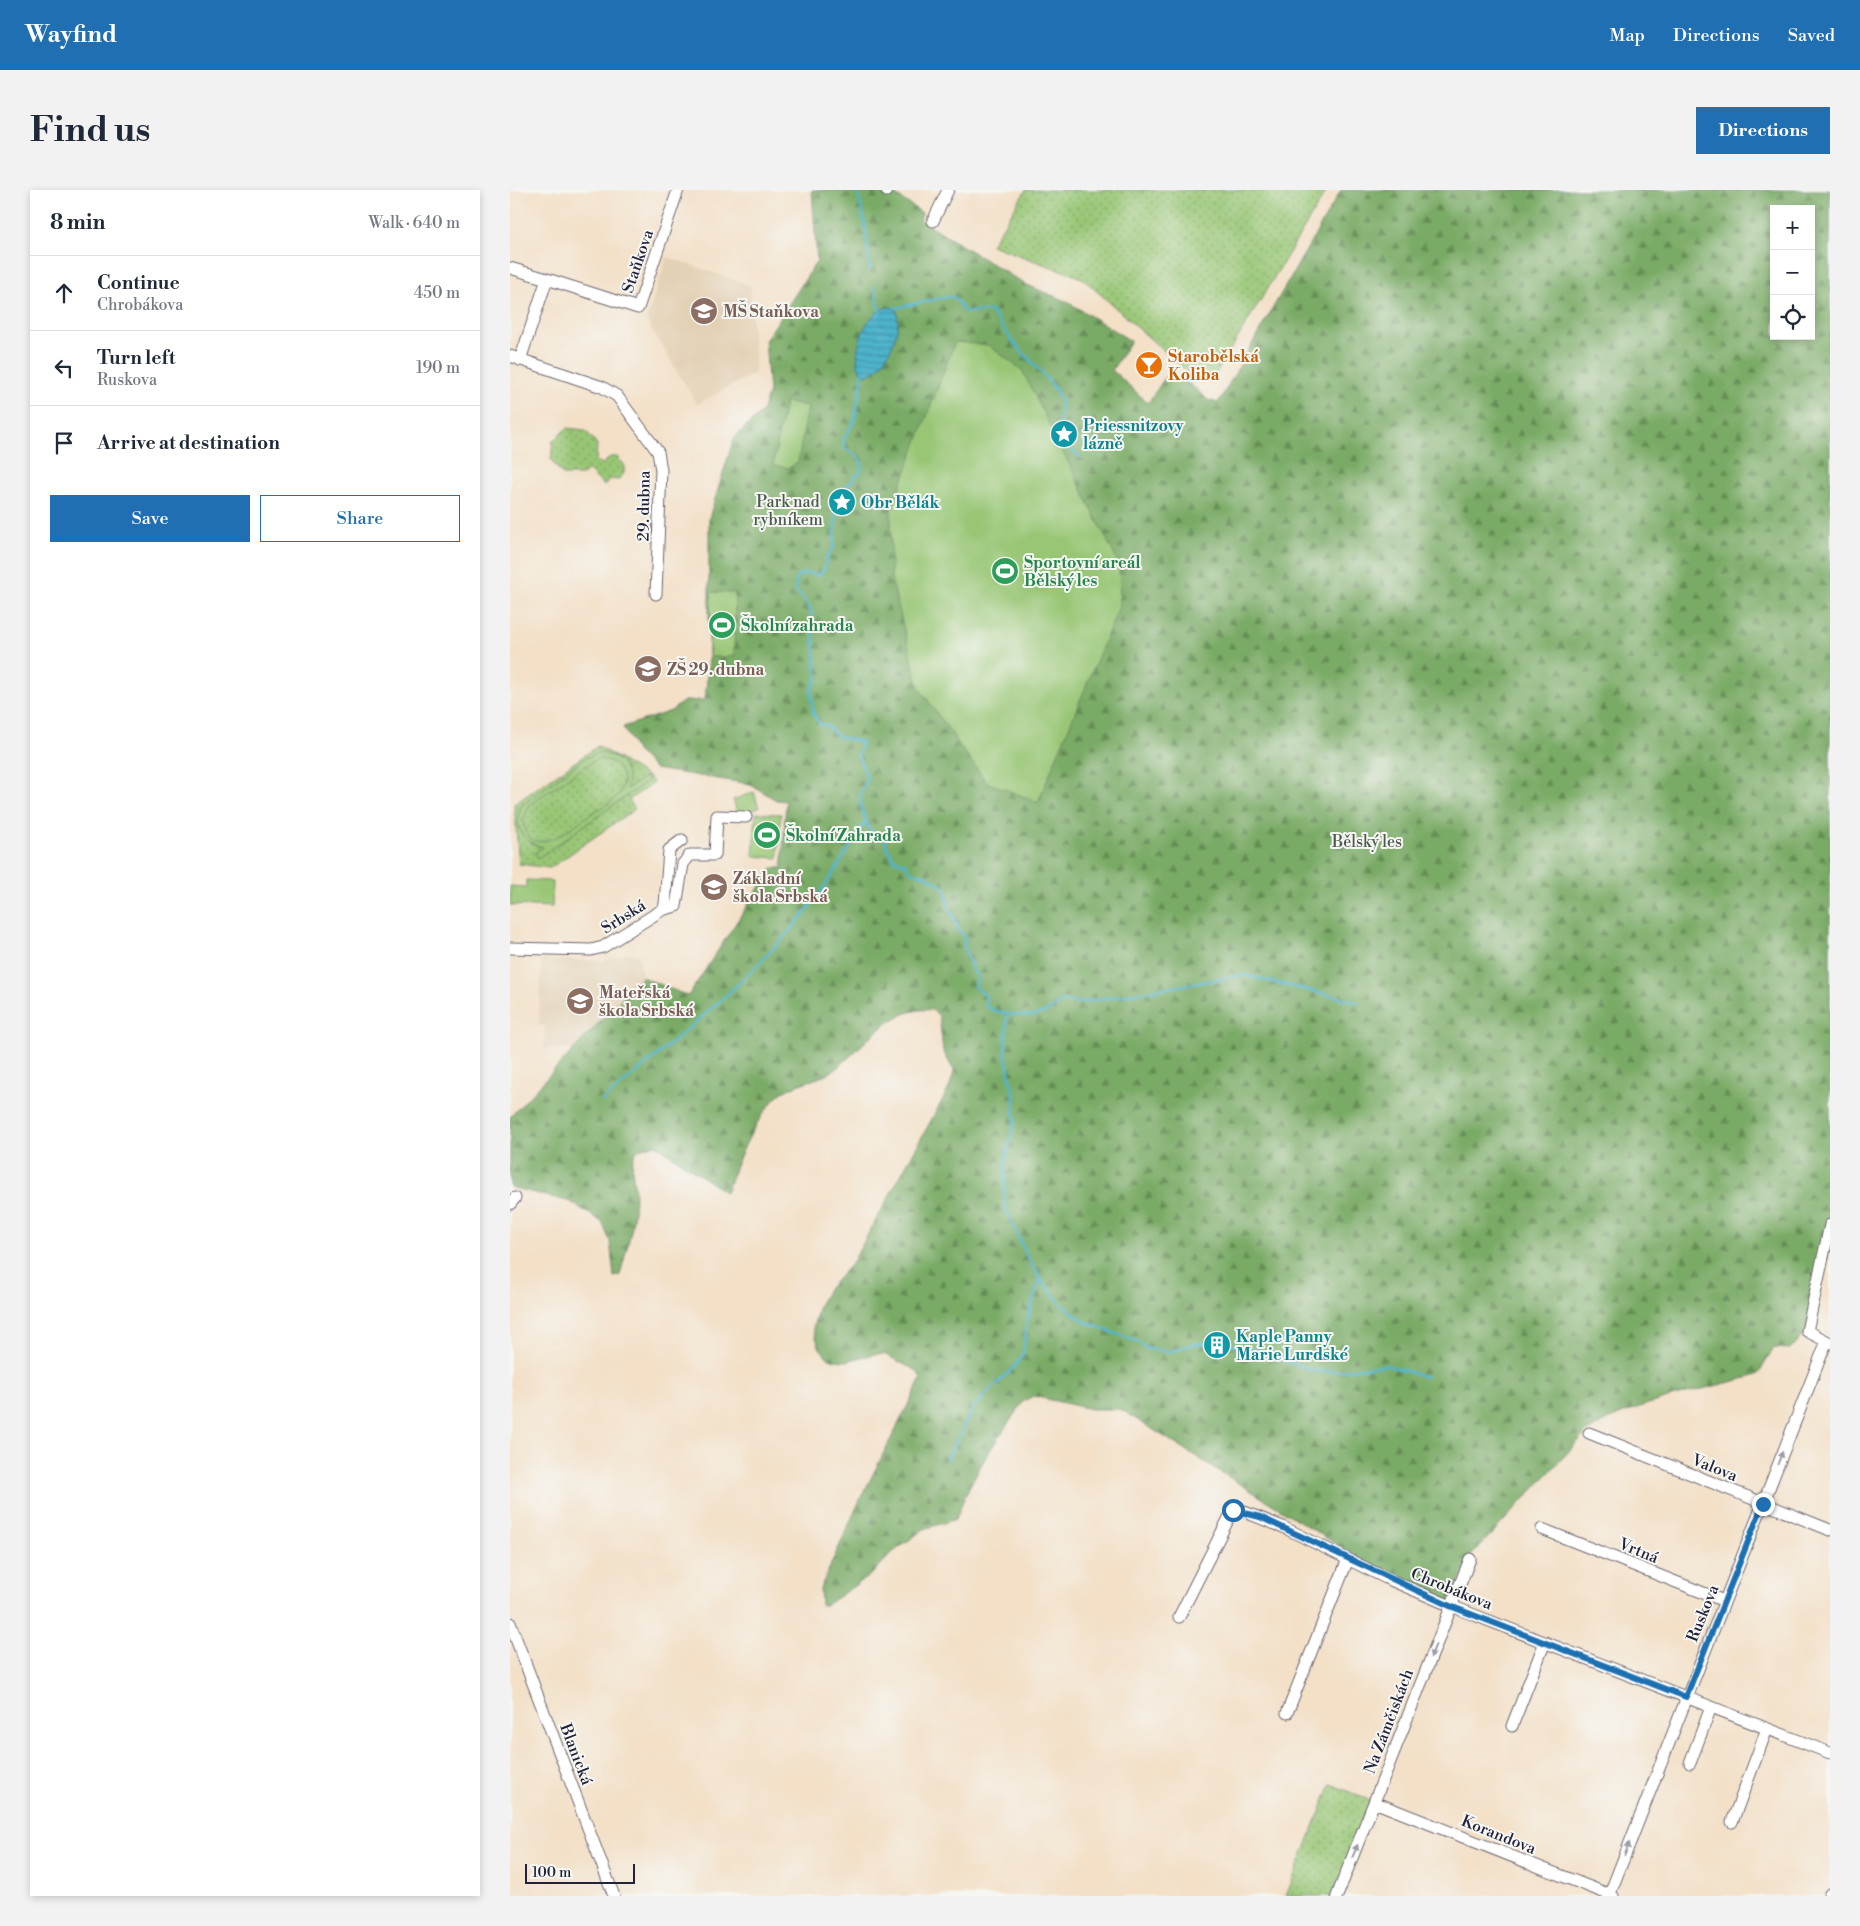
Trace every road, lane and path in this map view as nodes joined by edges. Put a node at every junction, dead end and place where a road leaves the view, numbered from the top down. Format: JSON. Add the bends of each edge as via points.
{"nodes":[{"id":1,"x":678,"y":190,"type":"edge"},
{"id":2,"x":948,"y":190,"type":"edge"},
{"id":3,"x":933,"y":221,"type":"dead end"},
{"id":4,"x":510,"y":268,"type":"edge"},
{"id":5,"x":547,"y":279,"type":"junction"},
{"id":6,"x":515,"y":358,"type":"edge"},
{"id":7,"x":656,"y":594,"type":"dead end"},
{"id":8,"x":746,"y":817,"type":"dead end"},
{"id":9,"x":682,"y":840,"type":"dead end"},
{"id":10,"x":662,"y":910,"type":"junction"},
{"id":11,"x":510,"y":948,"type":"edge"},
{"id":12,"x":1830,"y":1225,"type":"edge"},
{"id":13,"x":1828,"y":1343,"type":"edge"},
{"id":14,"x":1589,"y":1433,"type":"dead end"},
{"id":15,"x":1763,"y":1504,"type":"junction"},
{"id":16,"x":1542,"y":1529,"type":"dead end"},
{"id":17,"x":1830,"y":1530,"type":"edge"},
{"id":18,"x":1470,"y":1558,"type":"dead end"},
{"id":19,"x":1348,"y":1559,"type":"junction"},
{"id":20,"x":1724,"y":1601,"type":"junction"},
{"id":21,"x":1450,"y":1606,"type":"junction"},
{"id":22,"x":1179,"y":1617,"type":"dead end"},
{"id":23,"x":510,"y":1623,"type":"edge"},
{"id":24,"x":1545,"y":1642,"type":"junction"},
{"id":25,"x":1686,"y":1697,"type":"junction"},
{"id":26,"x":1711,"y":1707,"type":"junction"},
{"id":27,"x":1286,"y":1713,"type":"dead end"},
{"id":28,"x":1512,"y":1726,"type":"dead end"},
{"id":29,"x":1766,"y":1729,"type":"junction"},
{"id":30,"x":1830,"y":1753,"type":"edge"},
{"id":31,"x":1690,"y":1763,"type":"dead end"},
{"id":32,"x":1374,"y":1802,"type":"junction"},
{"id":33,"x":1732,"y":1822,"type":"dead end"},
{"id":34,"x":614,"y":1896,"type":"edge"},
{"id":35,"x":1336,"y":1896,"type":"edge"},
{"id":36,"x":1610,"y":1896,"type":"edge"}],
"edges":[{"from":1,"to":5,"type":"street","name":"Staňkova","via":[[638,308]]},
{"from":2,"to":3,"type":"street"},
{"from":4,"to":5,"type":"street","name":"Staňkova"},
{"from":5,"to":6,"type":"street"},
{"from":6,"to":7,"type":"street","name":"29. dubna","via":[[602,387],[617,396],[658,452],[661,470]]},
{"from":8,"to":10,"type":"street","via":[[717,816],[715,855],[690,854],[682,864],[676,906]]},
{"from":9,"to":10,"type":"street","name":"Srbská","via":[[669,850]]},
{"from":10,"to":11,"type":"street","name":"Srbská","via":[[603,947],[591,950]]},
{"from":12,"to":13,"type":"street","via":[[1807,1331]]},
{"from":15,"to":13,"type":"street","name":"Ruskova","one_way":true},
{"from":14,"to":15,"type":"street","name":"Valova"},
{"from":15,"to":17,"type":"street","name":"Valova"},
{"from":15,"to":20,"type":"street","name":"Ruskova"},
{"from":16,"to":20,"type":"street","name":"Vrtná"},
{"from":18,"to":21,"type":"street","name":"Na Zámčiskách"},
{"from":19,"to":21,"type":"street","name":"Chrobákova"},
{"from":19,"to":22,"type":"street","name":"Chrobákova","via":[[1260,1517],[1233,1510]]},
{"from":19,"to":27,"type":"street"},
{"from":20,"to":25,"type":"street","name":"Ruskova"},
{"from":21,"to":24,"type":"street","name":"Chrobákova"},
{"from":21,"to":32,"type":"street","name":"Na Zámčiskách","one_way":true},
{"from":23,"to":34,"type":"street","name":"Blanická"},
{"from":24,"to":25,"type":"street","name":"Chrobákova"},
{"from":24,"to":28,"type":"street"},
{"from":25,"to":26,"type":"street","name":"Chrobákova"},
{"from":36,"to":25,"type":"street","name":"Ruskova","one_way":true},
{"from":26,"to":29,"type":"street","name":"Chrobákova"},
{"from":26,"to":31,"type":"street"},
{"from":29,"to":30,"type":"street","name":"Chrobákova"},
{"from":29,"to":33,"type":"street"},
{"from":35,"to":32,"type":"street","name":"Na Zámčiskách","one_way":true},
{"from":32,"to":36,"type":"street","name":"Korandova"}]}
